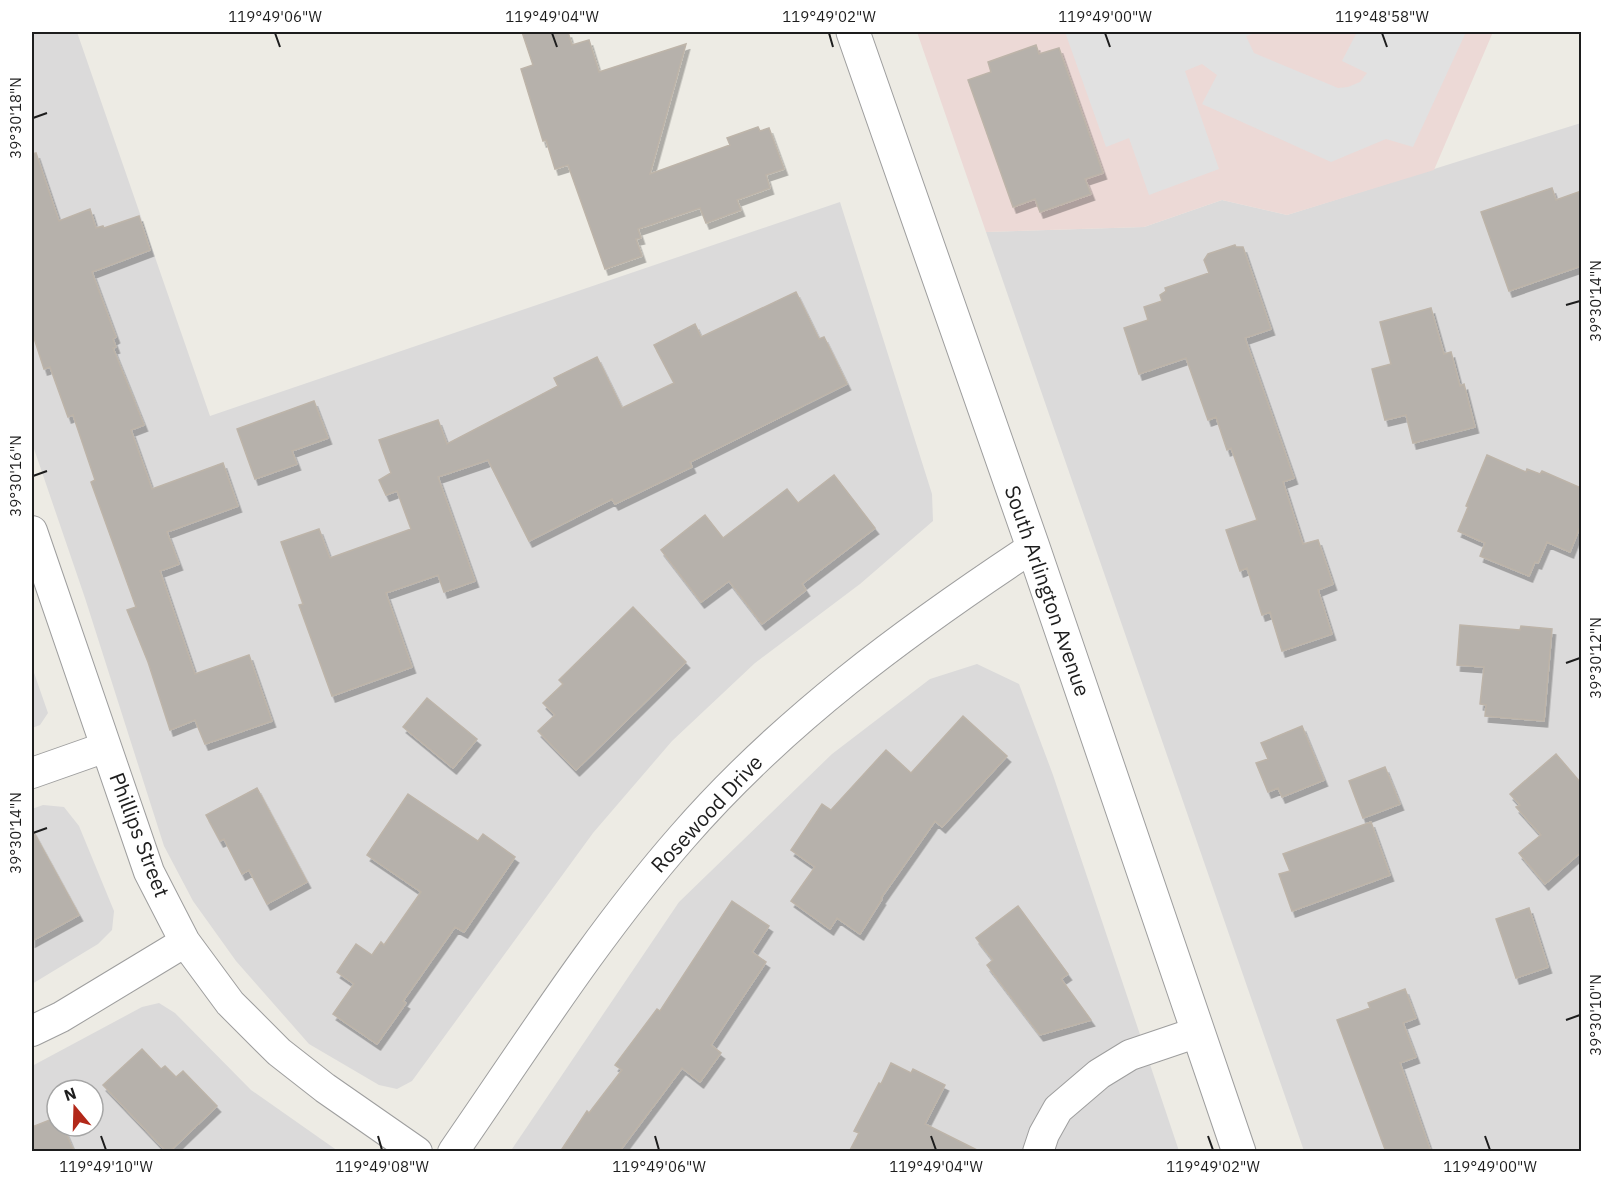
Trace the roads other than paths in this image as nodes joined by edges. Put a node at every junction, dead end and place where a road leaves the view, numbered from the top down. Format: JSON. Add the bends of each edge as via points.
{"nodes":[{"id":1,"x":853,"y":32,"type":"edge"},
{"id":2,"x":32,"y":531,"type":"edge"},
{"id":3,"x":1033,"y":548,"type":"junction"},
{"id":4,"x":106,"y":747,"type":"junction"},
{"id":5,"x":32,"y":773,"type":"edge"},
{"id":6,"x":185,"y":942,"type":"junction"},
{"id":7,"x":32,"y":1031,"type":"edge"},
{"id":8,"x":1198,"y":1032,"type":"junction"},
{"id":9,"x":417,"y":1152,"type":"edge"},
{"id":10,"x":453,"y":1152,"type":"edge"},
{"id":11,"x":1038,"y":1152,"type":"edge"},
{"id":12,"x":1239,"y":1152,"type":"edge"}],
"edges":[{"from":1,"to":3,"type":"street","name":"South Arlington Avenue"},
{"from":2,"to":4,"type":"street","name":"Phillips Street"},
{"from":3,"to":8,"type":"street","name":"South Arlington Avenue"},
{"from":3,"to":10,"type":"street","name":"Rosewood Drive","via":[[833,690],[751,764],[683,835],[614,920]]},
{"from":4,"to":5,"type":"street"},
{"from":4,"to":6,"type":"street","name":"Phillips Street","via":[[149,872]]},
{"from":6,"to":7,"type":"street"},
{"from":6,"to":9,"type":"street","name":"Phillips Street","via":[[230,1003],[279,1052]]},
{"from":8,"to":11,"type":"street","via":[[1130,1054],[1099,1074],[1059,1109]]},
{"from":8,"to":12,"type":"street","name":"South Arlington Avenue"}]}
